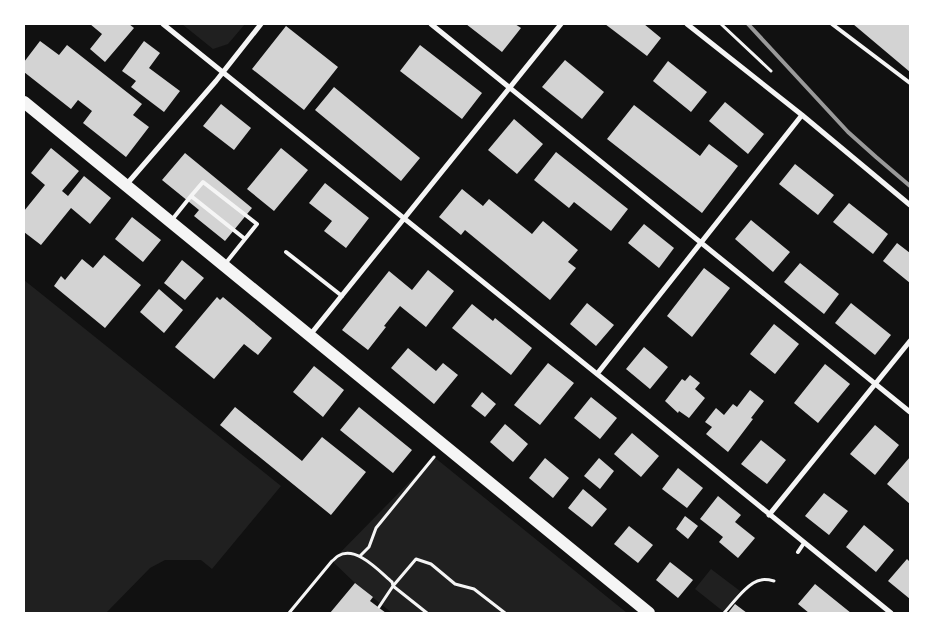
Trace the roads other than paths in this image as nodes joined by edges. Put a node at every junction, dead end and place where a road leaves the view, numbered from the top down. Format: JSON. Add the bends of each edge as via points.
{"nodes":[{"id":1,"x":164,"y":24,"type":"edge"},
{"id":2,"x":261,"y":24,"type":"edge"},
{"id":3,"x":431,"y":24,"type":"edge"},
{"id":4,"x":561,"y":24,"type":"edge"},
{"id":5,"x":687,"y":24,"type":"edge"},
{"id":6,"x":832,"y":24,"type":"edge"},
{"id":7,"x":223,"y":72,"type":"junction"},
{"id":8,"x":910,"y":83,"type":"edge"},
{"id":9,"x":510,"y":88,"type":"junction"},
{"id":10,"x":24,"y":102,"type":"edge"},
{"id":11,"x":802,"y":115,"type":"junction"},
{"id":12,"x":126,"y":186,"type":"junction"},
{"id":13,"x":192,"y":196,"type":"junction"},
{"id":14,"x":910,"y":205,"type":"edge"},
{"id":15,"x":404,"y":219,"type":"junction"},
{"id":16,"x":170,"y":222,"type":"junction"},
{"id":17,"x":245,"y":239,"type":"junction"},
{"id":18,"x":702,"y":242,"type":"junction"},
{"id":19,"x":286,"y":252,"type":"dead end"},
{"id":20,"x":224,"y":266,"type":"junction"},
{"id":21,"x":342,"y":296,"type":"junction"},
{"id":22,"x":310,"y":336,"type":"junction"},
{"id":23,"x":910,"y":341,"type":"edge"},
{"id":24,"x":597,"y":374,"type":"junction"},
{"id":25,"x":876,"y":384,"type":"junction"},
{"id":26,"x":910,"y":412,"type":"edge"},
{"id":27,"x":769,"y":514,"type":"junction"},
{"id":28,"x":804,"y":543,"type":"junction"},
{"id":29,"x":798,"y":552,"type":"dead end"},
{"id":30,"x":649,"y":613,"type":"edge"},
{"id":31,"x":891,"y":613,"type":"edge"}],
"edges":[{"from":1,"to":7,"type":"street"},
{"from":2,"to":7,"type":"street"},
{"from":3,"to":9,"type":"street"},
{"from":4,"to":9,"type":"street"},
{"from":5,"to":11,"type":"street"},
{"from":6,"to":8,"type":"lane"},
{"from":7,"to":12,"type":"street"},
{"from":7,"to":15,"type":"street"},
{"from":9,"to":15,"type":"street"},
{"from":9,"to":18,"type":"street"},
{"from":10,"to":12,"type":"main road"},
{"from":11,"to":14,"type":"street"},
{"from":11,"to":18,"type":"street"},
{"from":12,"to":16,"type":"main road"},
{"from":13,"to":16,"type":"lane"},
{"from":13,"to":17,"type":"lane"},
{"from":13,"to":17,"type":"lane","via":[[203,182],[257,224]]},
{"from":15,"to":21,"type":"street"},
{"from":15,"to":24,"type":"street"},
{"from":16,"to":20,"type":"main road"},
{"from":17,"to":20,"type":"lane"},
{"from":18,"to":24,"type":"street"},
{"from":18,"to":25,"type":"street"},
{"from":19,"to":21,"type":"lane"},
{"from":20,"to":22,"type":"main road"},
{"from":21,"to":22,"type":"street"},
{"from":22,"to":30,"type":"main road"},
{"from":23,"to":25,"type":"street"},
{"from":24,"to":27,"type":"street"},
{"from":25,"to":26,"type":"street"},
{"from":25,"to":27,"type":"street"},
{"from":27,"to":28,"type":"street"},
{"from":28,"to":29,"type":"lane"},
{"from":28,"to":31,"type":"street"}]}
